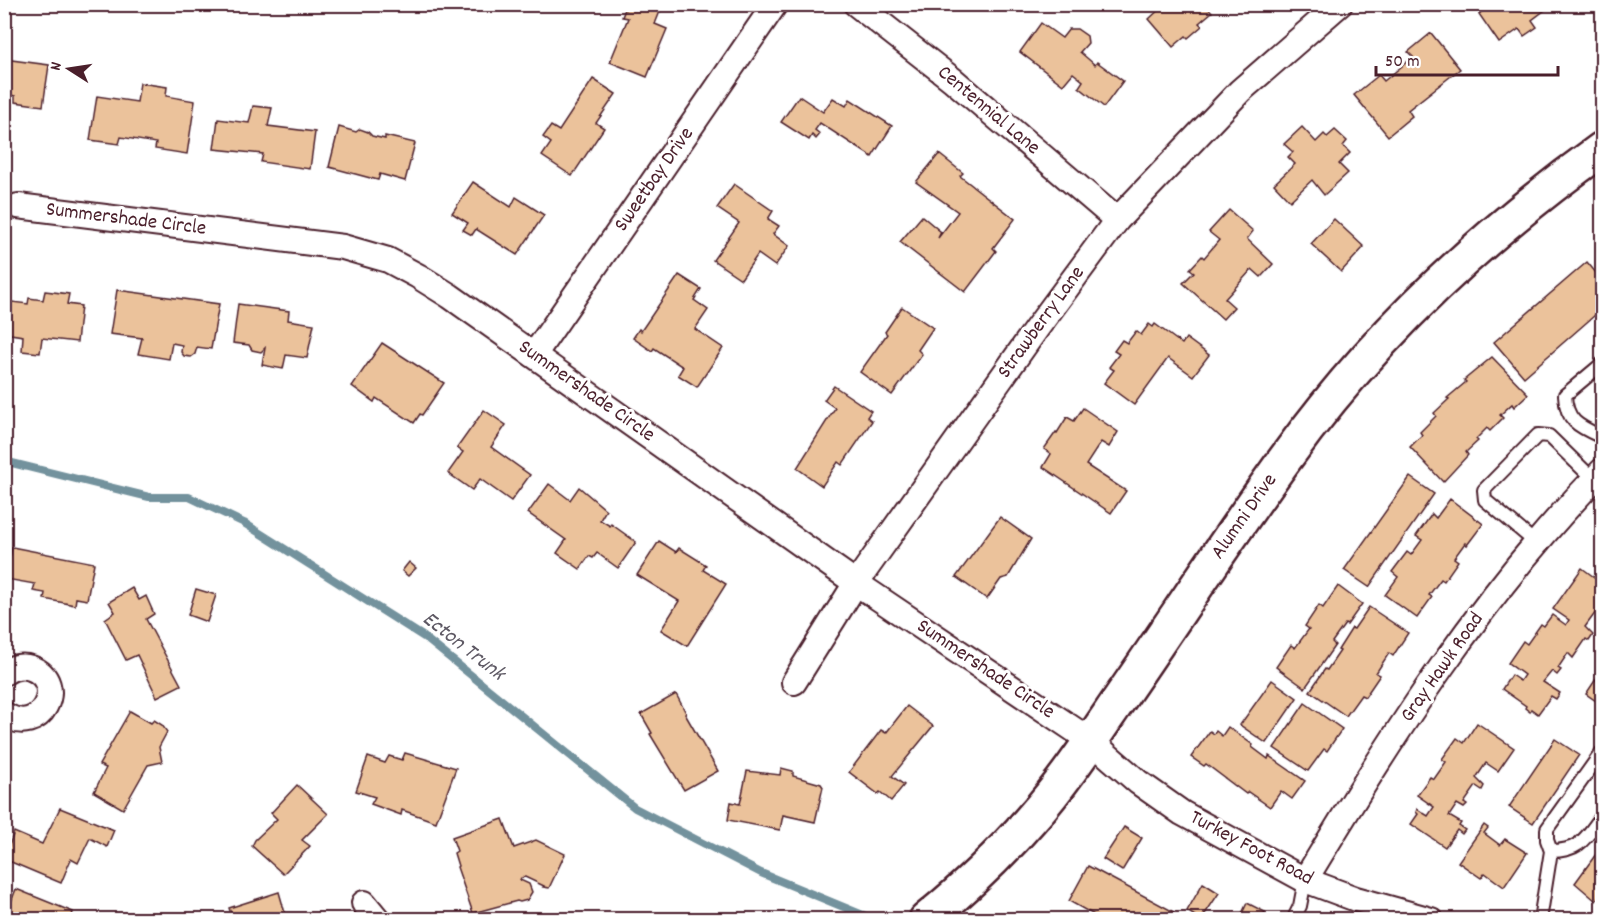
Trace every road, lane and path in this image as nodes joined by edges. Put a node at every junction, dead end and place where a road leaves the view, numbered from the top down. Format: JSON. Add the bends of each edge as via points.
{"nodes":[{"id":1,"x":775,"y":4,"type":"edge"},
{"id":2,"x":856,"y":4,"type":"edge"},
{"id":3,"x":1340,"y":4,"type":"edge"},
{"id":4,"x":1602,"y":148,"type":"edge"},
{"id":5,"x":18,"y":206,"type":"dead end"},
{"id":6,"x":1117,"y":220,"type":"junction"},
{"id":7,"x":534,"y":355,"type":"junction"},
{"id":8,"x":1602,"y":364,"type":"edge"},
{"id":9,"x":1602,"y":437,"type":"edge"},
{"id":10,"x":1598,"y":475,"type":"edge"},
{"id":11,"x":1536,"y":543,"type":"junction"},
{"id":12,"x":856,"y":584,"type":"junction"},
{"id":13,"x":4,"y":673,"type":"edge"},
{"id":14,"x":794,"y":682,"type":"dead end"},
{"id":15,"x":6,"y":720,"type":"edge"},
{"id":16,"x":1091,"y":741,"type":"junction"},
{"id":17,"x":1602,"y":752,"type":"edge"},
{"id":18,"x":1602,"y":816,"type":"edge"},
{"id":19,"x":1551,"y":851,"type":"junction"},
{"id":20,"x":1305,"y":880,"type":"junction"},
{"id":21,"x":926,"y":920,"type":"edge"},
{"id":22,"x":1293,"y":920,"type":"edge"},
{"id":23,"x":1431,"y":920,"type":"edge"},
{"id":24,"x":1540,"y":920,"type":"edge"}],
"edges":[{"from":1,"to":7,"type":"street","name":"Sweetbay Drive"},
{"from":2,"to":6,"type":"street","name":"Centennial Lane","via":[[953,80]]},
{"from":3,"to":6,"type":"street","name":"Strawberry Lane","via":[[1240,91]]},
{"from":4,"to":16,"type":"main road","name":"Alumni Drive","via":[[1479,246],[1403,318],[1338,390],[1286,458]]},
{"from":5,"to":7,"type":"street","name":"Summershade Circle","via":[[343,247],[371,254],[418,276]]},
{"from":6,"to":12,"type":"street","name":"Strawberry Lane"},
{"from":7,"to":12,"type":"street","name":"Summershade Circle"},
{"from":8,"to":9,"type":"lane","via":[[1565,395],[1566,408],[1578,426]]},
{"from":10,"to":11,"type":"street","name":"Gray Hawk Road"},
{"from":10,"to":11,"type":"lane","via":[[1549,436],[1538,435],[1484,490],[1485,500]]},
{"from":11,"to":20,"type":"street","name":"Gray Hawk Road","via":[[1482,611],[1368,776]]},
{"from":12,"to":14,"type":"street","name":"Strawberry Lane"},
{"from":12,"to":16,"type":"street","name":"Summershade Circle"},
{"from":13,"to":15,"type":"street","via":[[17,667],[35,669],[48,683],[49,692],[48,702],[37,716]]},
{"from":16,"to":20,"type":"street","name":"Turkey Foot Road","via":[[1182,813]]},
{"from":16,"to":21,"type":"main road","name":"Alumni Drive","via":[[1034,817]]},
{"from":17,"to":19,"type":"lane","via":[[1547,830]]},
{"from":18,"to":19,"type":"lane","via":[[1579,846]]},
{"from":19,"to":24,"type":"lane"},
{"from":20,"to":22,"type":"lane"},
{"from":20,"to":23,"type":"street","name":"Turkey Foot Road"}]}
